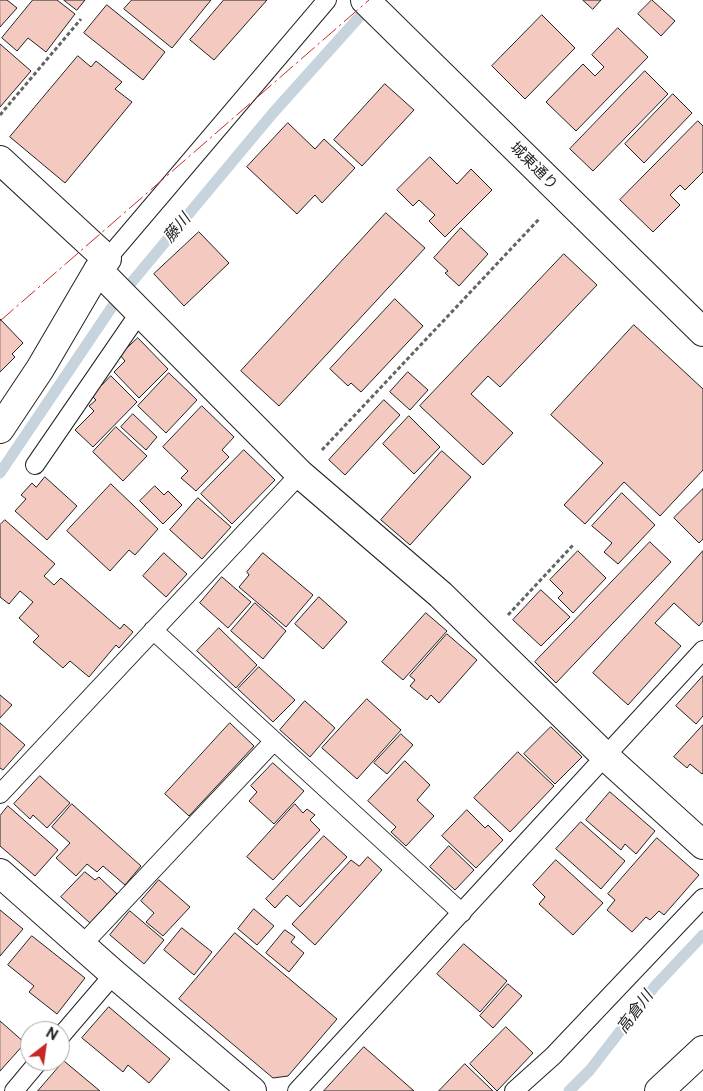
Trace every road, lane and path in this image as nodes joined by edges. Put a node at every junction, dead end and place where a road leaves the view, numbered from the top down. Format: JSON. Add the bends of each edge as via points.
{"nodes":[{"id":1,"x":327,"y":0,"type":"edge"},
{"id":2,"x":374,"y":9,"type":"edge"},
{"id":3,"x":81,"y":19,"type":"dead end"},
{"id":4,"x":0,"y":115,"type":"edge"},
{"id":5,"x":0,"y":160,"type":"edge"},
{"id":6,"x":562,"y":194,"type":"junction"},
{"id":7,"x":103,"y":268,"type":"junction"},
{"id":8,"x":140,"y":312,"type":"junction"},
{"id":9,"x":703,"y":332,"type":"edge"},
{"id":10,"x":0,"y":429,"type":"edge"},
{"id":11,"x":35,"y":465,"type":"dead end"},
{"id":12,"x":300,"y":474,"type":"junction"},
{"id":13,"x":574,"y":544,"type":"dead end"},
{"id":14,"x":153,"y":630,"type":"junction"},
{"id":15,"x":486,"y":639,"type":"junction"},
{"id":16,"x":703,"y":650,"type":"edge"},
{"id":17,"x":274,"y":741,"type":"junction"},
{"id":18,"x":606,"y":757,"type":"junction"},
{"id":19,"x":0,"y":794,"type":"edge"},
{"id":20,"x":703,"y":844,"type":"edge"},
{"id":21,"x":0,"y":873,"type":"edge"},
{"id":22,"x":703,"y":898,"type":"edge"},
{"id":23,"x":462,"y":912,"type":"junction"},
{"id":24,"x":82,"y":945,"type":"junction"},
{"id":25,"x":114,"y":974,"type":"junction"},
{"id":26,"x":70,"y":1025,"type":"edge"},
{"id":27,"x":703,"y":1050,"type":"edge"},
{"id":28,"x":31,"y":1071,"type":"edge"},
{"id":29,"x":14,"y":1091,"type":"edge"},
{"id":30,"x":252,"y":1091,"type":"edge"},
{"id":31,"x":298,"y":1091,"type":"edge"},
{"id":32,"x":514,"y":1091,"type":"edge"},
{"id":33,"x":659,"y":1091,"type":"edge"}],
"edges":[{"from":1,"to":7,"type":"lane"},
{"from":2,"to":6,"type":"main road","name":"城東通り"},
{"from":3,"to":4,"type":"path"},
{"from":5,"to":7,"type":"main road"},
{"from":6,"to":9,"type":"main road","name":"城東通り"},
{"from":6,"to":12,"type":"path"},
{"from":7,"to":8,"type":"main road"},
{"from":7,"to":10,"type":"main road"},
{"from":8,"to":11,"type":"lane"},
{"from":8,"to":12,"type":"main road"},
{"from":12,"to":14,"type":"lane"},
{"from":12,"to":15,"type":"main road"},
{"from":13,"to":15,"type":"path"},
{"from":14,"to":17,"type":"lane"},
{"from":14,"to":19,"type":"lane"},
{"from":15,"to":18,"type":"main road"},
{"from":16,"to":18,"type":"lane"},
{"from":17,"to":23,"type":"lane"},
{"from":17,"to":24,"type":"lane"},
{"from":18,"to":20,"type":"main road"},
{"from":18,"to":23,"type":"lane"},
{"from":21,"to":24,"type":"main road"},
{"from":22,"to":32,"type":"lane","via":[[553,1056]]},
{"from":23,"to":31,"type":"lane"},
{"from":24,"to":25,"type":"main road"},
{"from":25,"to":26,"type":"lane"},
{"from":25,"to":30,"type":"main road"},
{"from":27,"to":33,"type":"main road"},
{"from":28,"to":29,"type":"lane"}]}
